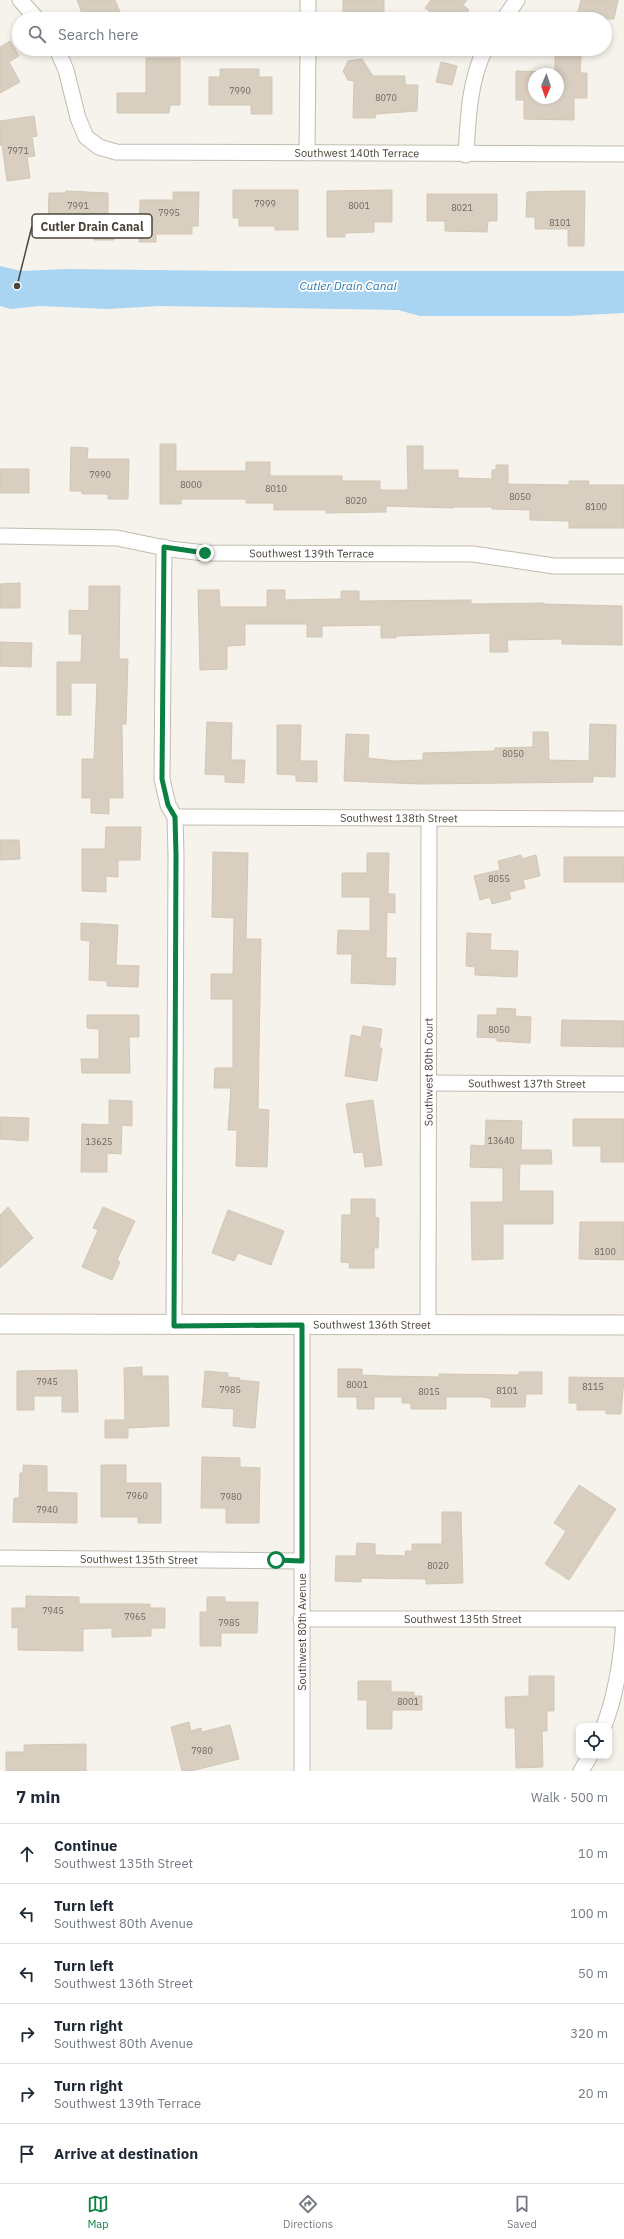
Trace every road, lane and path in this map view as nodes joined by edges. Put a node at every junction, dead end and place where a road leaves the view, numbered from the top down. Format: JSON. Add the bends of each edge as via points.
{"nodes":[{"id":1,"x":20,"y":0,"type":"edge"},
{"id":2,"x":308,"y":0,"type":"edge"},
{"id":3,"x":517,"y":0,"type":"edge"},
{"id":4,"x":31,"y":12,"type":"edge"},
{"id":5,"x":308,"y":12,"type":"edge"},
{"id":6,"x":509,"y":12,"type":"edge"},
{"id":7,"x":60,"y":56,"type":"edge"},
{"id":8,"x":308,"y":56,"type":"edge"},
{"id":9,"x":482,"y":56,"type":"edge"},
{"id":10,"x":307,"y":153,"type":"junction"},
{"id":11,"x":624,"y":154,"type":"edge"},
{"id":12,"x":466,"y":155,"type":"junction"},
{"id":13,"x":0,"y":536,"type":"edge"},
{"id":14,"x":164,"y":547,"type":"junction"},
{"id":15,"x":624,"y":566,"type":"edge"},
{"id":16,"x":175,"y":817,"type":"junction"},
{"id":17,"x":430,"y":819,"type":"junction"},
{"id":18,"x":624,"y":819,"type":"edge"},
{"id":19,"x":429,"y":1083,"type":"junction"},
{"id":20,"x":624,"y":1084,"type":"edge"},
{"id":21,"x":0,"y":1324,"type":"edge"},
{"id":22,"x":302,"y":1325,"type":"junction"},
{"id":23,"x":624,"y":1325,"type":"edge"},
{"id":24,"x":174,"y":1326,"type":"junction"},
{"id":25,"x":428,"y":1326,"type":"junction"},
{"id":26,"x":0,"y":1558,"type":"edge"},
{"id":27,"x":302,"y":1561,"type":"junction"},
{"id":28,"x":301,"y":1619,"type":"junction"},
{"id":29,"x":624,"y":1619,"type":"edge"},
{"id":30,"x":605,"y":1723,"type":"edge"},
{"id":31,"x":588,"y":1759,"type":"edge"},
{"id":32,"x":302,"y":1771,"type":"edge"},
{"id":33,"x":580,"y":1771,"type":"edge"}],
"edges":[{"from":1,"to":4,"type":"street"},
{"from":2,"to":5,"type":"street"},
{"from":3,"to":6,"type":"street"},
{"from":7,"to":10,"type":"street","name":"Southwest 140th Terrace","via":[[72,87],[82,130],[91,143],[108,150],[126,153]]},
{"from":8,"to":10,"type":"street"},
{"from":9,"to":12,"type":"street","via":[[470,99]]},
{"from":10,"to":12,"type":"street","name":"Southwest 140th Terrace"},
{"from":11,"to":12,"type":"street","name":"Southwest 140th Terrace"},
{"from":13,"to":14,"type":"street","name":"Southwest 139th Terrace","via":[[102,537]]},
{"from":14,"to":15,"type":"street","name":"Southwest 139th Terrace","via":[[205,553],[473,554],[549,566]]},
{"from":14,"to":16,"type":"street","via":[[162,779],[168,805]]},
{"from":16,"to":17,"type":"street","name":"Southwest 138th Street"},
{"from":16,"to":24,"type":"street"},
{"from":17,"to":18,"type":"street","name":"Southwest 138th Street"},
{"from":17,"to":19,"type":"street","name":"Southwest 80th Court"},
{"from":19,"to":20,"type":"street","name":"Southwest 137th Street"},
{"from":19,"to":25,"type":"street","name":"Southwest 80th Court"},
{"from":21,"to":24,"type":"street","name":"Southwest 136th Street"},
{"from":22,"to":24,"type":"street","name":"Southwest 136th Street"},
{"from":22,"to":25,"type":"street","name":"Southwest 136th Street"},
{"from":22,"to":27,"type":"street","name":"Southwest 80th Avenue"},
{"from":23,"to":25,"type":"street","name":"Southwest 136th Street"},
{"from":26,"to":27,"type":"street","name":"Southwest 135th Street"},
{"from":27,"to":28,"type":"street","name":"Southwest 80th Avenue"},
{"from":28,"to":29,"type":"street","name":"Southwest 135th Street"},
{"from":28,"to":32,"type":"street","name":"Southwest 80th Avenue"},
{"from":29,"to":30,"type":"street","via":[[618,1673]]},
{"from":31,"to":33,"type":"street"}]}
